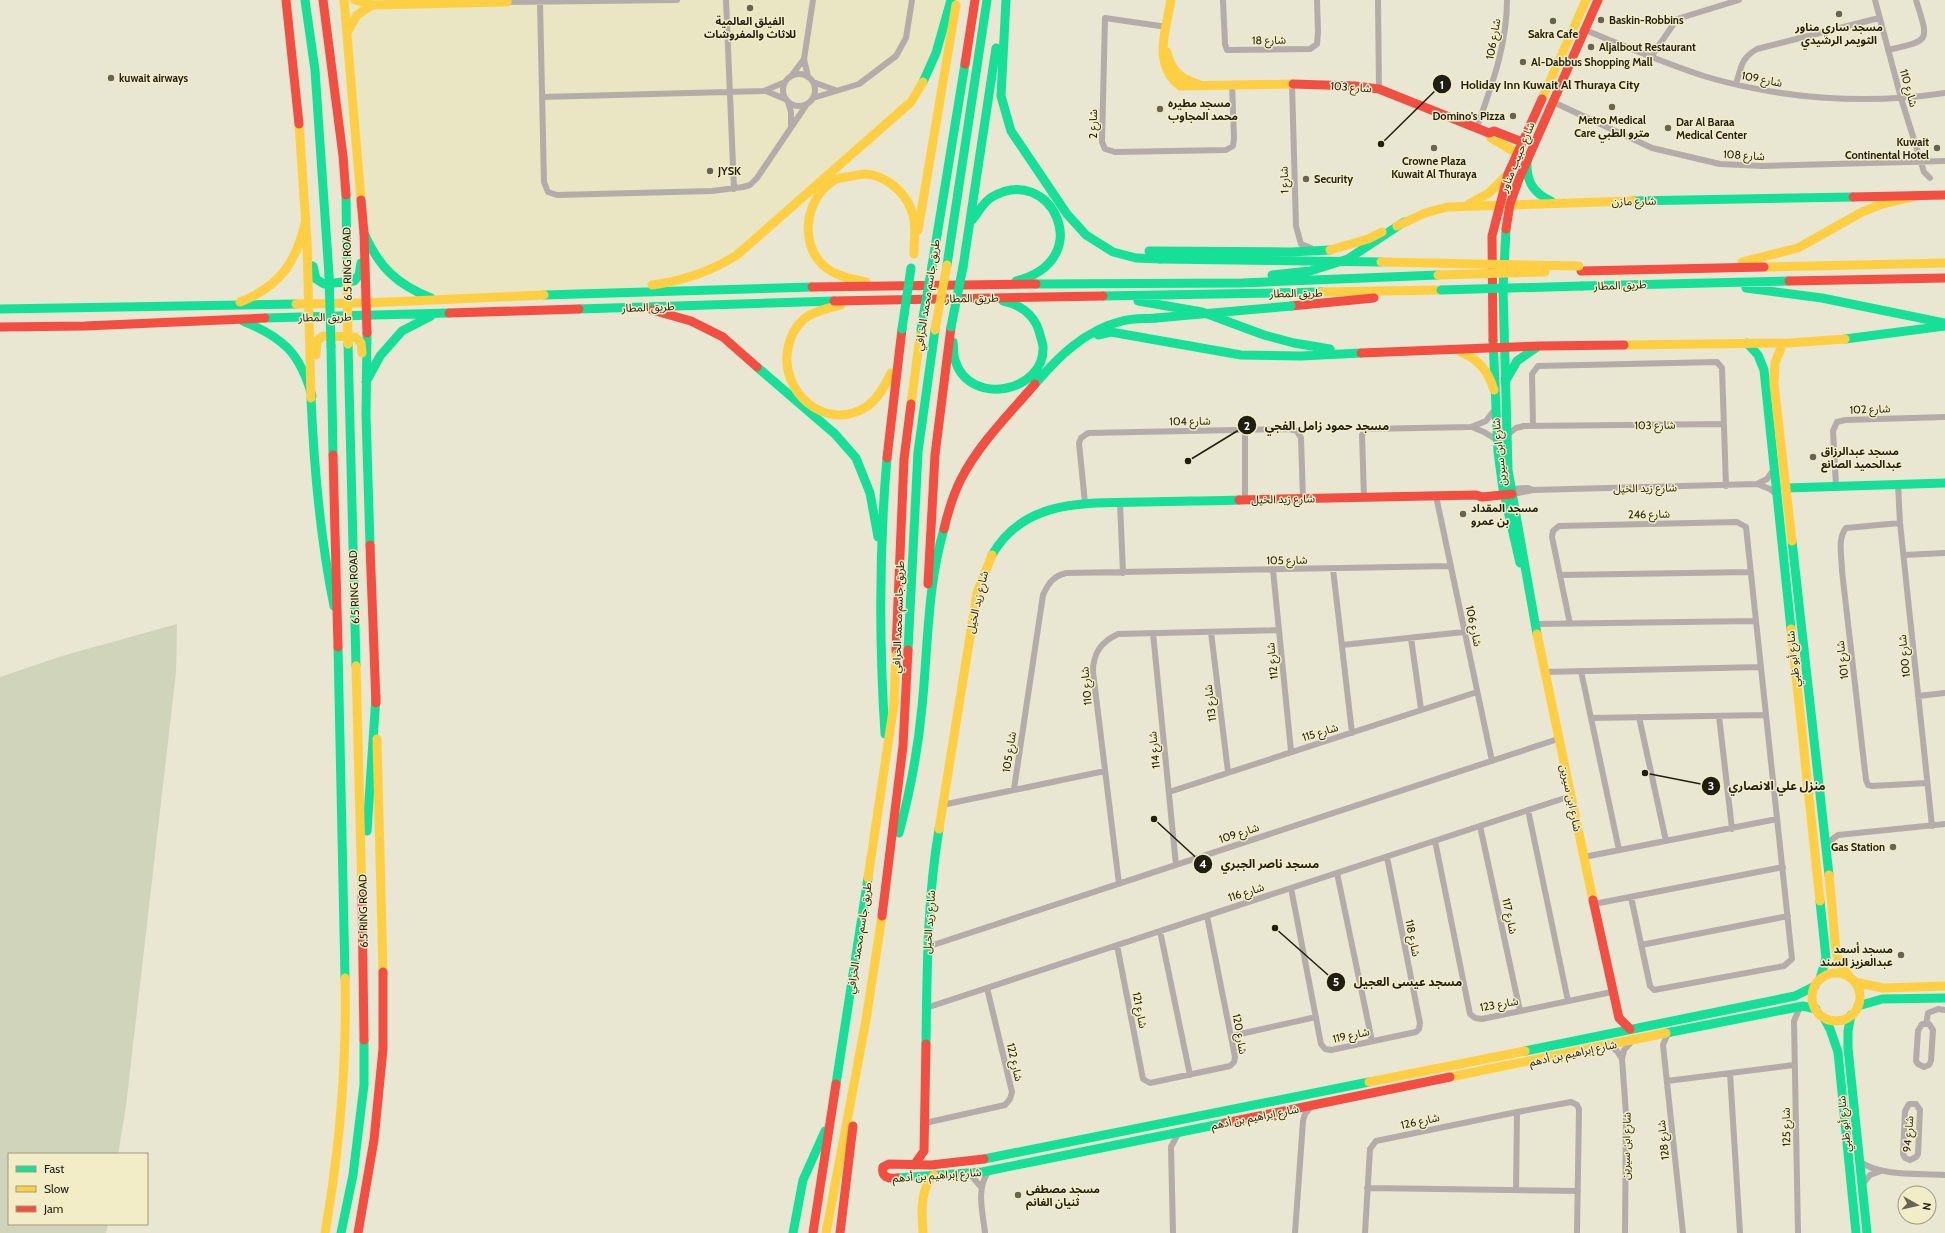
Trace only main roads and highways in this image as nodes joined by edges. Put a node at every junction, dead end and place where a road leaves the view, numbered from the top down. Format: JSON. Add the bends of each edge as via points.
{"nodes":[{"id":1,"x":286,"y":0,"type":"edge"},
{"id":2,"x":305,"y":0,"type":"edge"},
{"id":3,"x":344,"y":0,"type":"edge"},
{"id":4,"x":355,"y":0,"type":"edge"},
{"id":5,"x":951,"y":0,"type":"edge"},
{"id":6,"x":957,"y":0,"type":"edge"},
{"id":7,"x":975,"y":0,"type":"edge"},
{"id":8,"x":987,"y":0,"type":"edge"},
{"id":9,"x":1005,"y":0,"type":"edge"},
{"id":10,"x":1171,"y":0,"type":"edge"},
{"id":11,"x":1586,"y":0,"type":"edge"},
{"id":12,"x":1598,"y":0,"type":"edge"},
{"id":13,"x":507,"y":1,"type":"edge"},
{"id":14,"x":324,"y":2,"type":"edge"},
{"id":15,"x":372,"y":6,"type":"junction"},
{"id":16,"x":348,"y":31,"type":"junction"},
{"id":17,"x":1562,"y":54,"type":"junction"},
{"id":18,"x":1572,"y":60,"type":"junction"},
{"id":19,"x":1556,"y":67,"type":"junction"},
{"id":20,"x":1567,"y":71,"type":"junction"},
{"id":21,"x":1489,"y":132,"type":"junction"},
{"id":22,"x":1522,"y":142,"type":"junction"},
{"id":23,"x":1517,"y":153,"type":"junction"},
{"id":24,"x":1527,"y":161,"type":"junction"},
{"id":25,"x":1508,"y":174,"type":"junction"},
{"id":26,"x":304,"y":195,"type":"junction"},
{"id":27,"x":1945,"y":195,"type":"edge"},
{"id":28,"x":1916,"y":196,"type":"junction"},
{"id":29,"x":361,"y":197,"type":"junction"},
{"id":30,"x":1562,"y":202,"type":"junction"},
{"id":31,"x":1499,"y":204,"type":"junction"},
{"id":32,"x":1510,"y":204,"type":"junction"},
{"id":33,"x":1465,"y":206,"type":"junction"},
{"id":34,"x":1067,"y":214,"type":"junction"},
{"id":35,"x":306,"y":219,"type":"junction"},
{"id":36,"x":1404,"y":222,"type":"junction"},
{"id":37,"x":970,"y":224,"type":"junction"},
{"id":38,"x":364,"y":232,"type":"junction"},
{"id":39,"x":914,"y":254,"type":"junction"},
{"id":40,"x":1945,"y":263,"type":"edge"},
{"id":41,"x":1709,"y":268,"type":"junction"},
{"id":42,"x":1580,"y":269,"type":"junction"},
{"id":43,"x":1945,"y":278,"type":"edge"},
{"id":44,"x":1242,"y":283,"type":"junction"},
{"id":45,"x":1692,"y":283,"type":"junction"},
{"id":46,"x":1004,"y":284,"type":"junction"},
{"id":47,"x":892,"y":285,"type":"junction"},
{"id":48,"x":1440,"y":290,"type":"junction"},
{"id":49,"x":588,"y":293,"type":"junction"},
{"id":50,"x":1104,"y":296,"type":"junction"},
{"id":51,"x":979,"y":298,"type":"junction"},
{"id":52,"x":437,"y":300,"type":"junction"},
{"id":53,"x":857,"y":300,"type":"junction"},
{"id":54,"x":367,"y":303,"type":"junction"},
{"id":55,"x":308,"y":304,"type":"junction"},
{"id":56,"x":228,"y":305,"type":"junction"},
{"id":57,"x":642,"y":307,"type":"junction"},
{"id":58,"x":0,"y":309,"type":"edge"},
{"id":59,"x":434,"y":314,"type":"junction"},
{"id":60,"x":367,"y":316,"type":"junction"},
{"id":61,"x":309,"y":318,"type":"junction"},
{"id":62,"x":237,"y":319,"type":"junction"},
{"id":63,"x":1945,"y":323,"type":"edge"},
{"id":64,"x":1945,"y":326,"type":"edge"},
{"id":65,"x":0,"y":327,"type":"edge"},
{"id":66,"x":951,"y":329,"type":"junction"},
{"id":67,"x":1746,"y":343,"type":"junction"},
{"id":68,"x":1783,"y":343,"type":"junction"},
{"id":69,"x":1539,"y":346,"type":"junction"},
{"id":70,"x":1493,"y":347,"type":"junction"},
{"id":71,"x":1504,"y":347,"type":"junction"},
{"id":72,"x":1448,"y":350,"type":"junction"},
{"id":73,"x":1065,"y":352,"type":"junction"},
{"id":74,"x":1361,"y":353,"type":"junction"},
{"id":75,"x":898,"y":358,"type":"junction"},
{"id":76,"x":366,"y":382,"type":"junction"},
{"id":77,"x":1505,"y":382,"type":"junction"},
{"id":78,"x":1494,"y":390,"type":"junction"},
{"id":79,"x":312,"y":396,"type":"junction"},
{"id":80,"x":313,"y":412,"type":"junction"},
{"id":81,"x":366,"y":415,"type":"junction"},
{"id":82,"x":1779,"y":428,"type":"junction"},
{"id":83,"x":1769,"y":431,"type":"junction"},
{"id":84,"x":1945,"y":483,"type":"edge"},
{"id":85,"x":1786,"y":488,"type":"junction"},
{"id":86,"x":1508,"y":492,"type":"junction"},
{"id":87,"x":881,"y":542,"type":"junction"},
{"id":88,"x":337,"y":618,"type":"junction"},
{"id":89,"x":927,"y":652,"type":"junction"},
{"id":90,"x":1804,"y":654,"type":"junction"},
{"id":91,"x":1793,"y":655,"type":"junction"},
{"id":92,"x":1806,"y":668,"type":"junction"},
{"id":93,"x":1794,"y":670,"type":"junction"},
{"id":94,"x":376,"y":696,"type":"junction"},
{"id":95,"x":887,"y":755,"type":"junction"},
{"id":96,"x":888,"y":877,"type":"junction"},
{"id":97,"x":362,"y":881,"type":"junction"},
{"id":98,"x":1852,"y":979,"type":"junction"},
{"id":99,"x":1818,"y":983,"type":"junction"},
{"id":100,"x":1945,"y":986,"type":"edge"},
{"id":101,"x":1904,"y":987,"type":"junction"},
{"id":102,"x":1904,"y":998,"type":"junction"},
{"id":103,"x":1945,"y":998,"type":"edge"},
{"id":104,"x":1858,"y":1006,"type":"junction"},
{"id":105,"x":1816,"y":1009,"type":"junction"},
{"id":106,"x":1851,"y":1015,"type":"junction"},
{"id":107,"x":1620,"y":1018,"type":"junction"},
{"id":108,"x":1824,"y":1018,"type":"junction"},
{"id":109,"x":866,"y":1020,"type":"junction"},
{"id":110,"x":1630,"y":1029,"type":"junction"},
{"id":111,"x":1610,"y":1033,"type":"junction"},
{"id":112,"x":1469,"y":1061,"type":"junction"},
{"id":113,"x":1451,"y":1065,"type":"junction"},
{"id":114,"x":1472,"y":1073,"type":"junction"},
{"id":115,"x":1454,"y":1077,"type":"junction"},
{"id":116,"x":1854,"y":1110,"type":"junction"},
{"id":117,"x":1842,"y":1112,"type":"junction"},
{"id":118,"x":831,"y":1115,"type":"junction"},
{"id":119,"x":924,"y":1151,"type":"junction"},
{"id":120,"x":934,"y":1164,"type":"junction"},
{"id":121,"x":914,"y":1165,"type":"junction"},
{"id":122,"x":934,"y":1175,"type":"junction"},
{"id":123,"x":354,"y":1176,"type":"junction"},
{"id":124,"x":913,"y":1177,"type":"junction"},
{"id":125,"x":924,"y":1194,"type":"junction"},
{"id":126,"x":325,"y":1233,"type":"edge"},
{"id":127,"x":341,"y":1233,"type":"edge"},
{"id":128,"x":348,"y":1233,"type":"edge"},
{"id":129,"x":358,"y":1233,"type":"edge"},
{"id":130,"x":793,"y":1233,"type":"edge"},
{"id":131,"x":812,"y":1233,"type":"edge"},
{"id":132,"x":826,"y":1233,"type":"edge"},
{"id":133,"x":840,"y":1233,"type":"edge"},
{"id":134,"x":923,"y":1233,"type":"edge"},
{"id":135,"x":1856,"y":1233,"type":"edge"},
{"id":136,"x":1867,"y":1233,"type":"edge"}],
"edges":[{"from":1,"to":26,"type":"main road"},
{"from":2,"to":88,"type":"main road","name":"6.5 RING ROAD","bridge":true,"via":[[315,70],[329,275]]},
{"from":3,"to":16,"type":"main road"},
{"from":4,"to":15,"type":"main road"},
{"from":5,"to":49,"type":"main road","via":[[932,66],[925,82],[911,102],[766,230],[713,269],[688,278],[667,284]]},
{"from":6,"to":39,"type":"main road"},
{"from":7,"to":95,"type":"main road","name":"طريق جاسم محمد الخرافي","bridge":true,"via":[[921,329],[904,459],[894,704]]},
{"from":8,"to":96,"type":"main road","name":"طريق جاسم محمد الخرافي","bridge":true,"via":[[925,392],[918,452],[903,746]]},
{"from":9,"to":34,"type":"main road","via":[[1000,74],[1004,113],[1011,131]]},
{"from":9,"to":37,"type":"main road"},
{"from":10,"to":21,"type":"main road","name":"شارع 103","via":[[1164,43],[1164,66],[1166,75],[1172,82],[1185,87],[1292,84],[1379,89]]},
{"from":11,"to":17,"type":"main road","name":"شارع حبيب مناور"},
{"from":12,"to":18,"type":"main road","name":"شارع حبيب مناور"},
{"from":13,"to":15,"type":"main road"},
{"from":14,"to":97,"type":"main road","name":"6.5 RING ROAD","bridge":true,"via":[[346,196]]},
{"from":15,"to":16,"type":"main road","via":[[358,12]]},
{"from":16,"to":29,"type":"main road"},
{"from":17,"to":18,"type":"main road","via":[[1565,61]]},
{"from":17,"to":19,"type":"main road","name":"شارع حبيب مناور"},
{"from":18,"to":20,"type":"main road","name":"شارع حبيب مناور"},
{"from":19,"to":20,"type":"main road","via":[[1562,67]]},
{"from":19,"to":22,"type":"main road","name":"شارع حبيب مناور"},
{"from":20,"to":24,"type":"main road","name":"شارع حبيب مناور"},
{"from":21,"to":22,"type":"main road","name":"شارع 103","via":[[1494,131]]},
{"from":21,"to":23,"type":"main road","name":"شارع 103","via":[[1491,138]]},
{"from":22,"to":23,"type":"main road","name":"شارع حبيب مناور"},
{"from":23,"to":25,"type":"main road","name":"شارع حبيب مناور"},
{"from":24,"to":30,"type":"main road","via":[[1528,182],[1534,191],[1552,202]]},
{"from":24,"to":32,"type":"main road","name":"شارع حبيب مناور"},
{"from":25,"to":31,"type":"main road","name":"شارع حبيب مناور"},
{"from":25,"to":33,"type":"main road","via":[[1489,193]]},
{"from":26,"to":29,"type":"main road","via":[[311,220],[314,274],[317,281],[324,284],[351,282],[359,275]]},
{"from":26,"to":35,"type":"main road"},
{"from":27,"to":28,"type":"main road","name":"شارع مازن"},
{"from":28,"to":30,"type":"main road","name":"شارع مازن"},
{"from":28,"to":41,"type":"main road","via":[[1862,212],[1798,248]]},
{"from":29,"to":38,"type":"main road"},
{"from":30,"to":32,"type":"main road","name":"شارع مازن"},
{"from":31,"to":32,"type":"main road","name":"شارع مازن"},
{"from":31,"to":33,"type":"main road","name":"شارع مازن"},
{"from":31,"to":70,"type":"main road","name":"شارع حبيب مناور","via":[[1491,252]]},
{"from":32,"to":71,"type":"main road","name":"شارع حبيب مناور","via":[[1503,255]]},
{"from":33,"to":36,"type":"main road","name":"شارع مازن","via":[[1443,207]]},
{"from":34,"to":36,"type":"main road","name":"شارع مازن","via":[[1107,242],[1134,250],[1330,250],[1368,239]]},
{"from":34,"to":42,"type":"main road","bridge":true,"via":[[1095,242],[1112,252],[1136,258],[1313,260]]},
{"from":35,"to":55,"type":"main road"},
{"from":35,"to":56,"type":"main road","via":[[295,258],[284,274],[251,298]]},
{"from":36,"to":44,"type":"main road","via":[[1348,259],[1310,271],[1276,274]]},
{"from":37,"to":46,"type":"main road","via":[[983,204],[994,194],[1004,190],[1027,189],[1037,193],[1054,210],[1061,228],[1061,239],[1053,260],[1038,273]]},
{"from":37,"to":66,"type":"main road","bridge":true},
{"from":38,"to":52,"type":"main road","via":[[383,268],[398,282]]},
{"from":38,"to":54,"type":"main road"},
{"from":39,"to":47,"type":"main road","via":[[914,218],[902,193],[892,185],[865,174],[839,178],[828,184],[820,193],[808,217],[808,240],[822,265],[847,278]]},
{"from":39,"to":75,"type":"main road","bridge":true},
{"from":40,"to":41,"type":"main road","name":"طريق المطار"},
{"from":41,"to":42,"type":"main road","name":"طريق المطار"},
{"from":42,"to":44,"type":"main road","name":"طريق المطار","bridge":true},
{"from":43,"to":45,"type":"main road","name":"طريق المطار"},
{"from":44,"to":46,"type":"main road","name":"طريق المطار"},
{"from":45,"to":48,"type":"main road","name":"طريق المطار","bridge":true},
{"from":45,"to":63,"type":"main road","via":[[1788,292]]},
{"from":46,"to":47,"type":"main road","name":"طريق المطار"},
{"from":47,"to":49,"type":"main road","name":"طريق المطار"},
{"from":48,"to":50,"type":"main road","name":"طريق المطار"},
{"from":48,"to":73,"type":"main road","bridge":true,"via":[[1124,321],[1084,337]]},
{"from":49,"to":52,"type":"main road","name":"طريق المطار"},
{"from":50,"to":51,"type":"main road","name":"طريق المطار"},
{"from":50,"to":74,"type":"main road","via":[[1202,312],[1280,340]]},
{"from":51,"to":53,"type":"main road","name":"طريق المطار"},
{"from":51,"to":66,"type":"main road","via":[[1017,305],[1034,319],[1040,330],[1043,342],[1042,355],[1038,365],[1024,383],[1005,390],[974,384],[966,378],[955,361]]},
{"from":52,"to":54,"type":"main road","name":"طريق المطار"},
{"from":53,"to":57,"type":"main road","name":"طريق المطار"},
{"from":53,"to":75,"type":"main road","via":[[817,312],[796,328],[787,348],[786,359],[790,383],[796,394],[809,406],[826,413],[855,412],[882,392]]},
{"from":54,"to":55,"type":"main road","name":"طريق المطار"},
{"from":54,"to":60,"type":"main road"},
{"from":55,"to":56,"type":"main road","name":"طريق المطار"},
{"from":55,"to":61,"type":"main road"},
{"from":56,"to":58,"type":"main road","name":"طريق المطار"},
{"from":57,"to":59,"type":"main road","name":"طريق المطار"},
{"from":57,"to":87,"type":"main road","via":[[691,321],[723,337],[835,434],[856,458],[870,493],[875,528]]},
{"from":59,"to":60,"type":"main road","name":"طريق المطار"},
{"from":59,"to":76,"type":"main road","via":[[402,331],[380,356]]},
{"from":60,"to":61,"type":"main road","name":"طريق المطار"},
{"from":60,"to":76,"type":"main road"},
{"from":61,"to":62,"type":"main road","name":"طريق المطار"},
{"from":61,"to":79,"type":"main road"},
{"from":62,"to":65,"type":"main road","name":"طريق المطار"},
{"from":62,"to":79,"type":"main road","via":[[266,330],[285,343],[299,360]]},
{"from":64,"to":68,"type":"main road","via":[[1828,341]]},
{"from":66,"to":89,"type":"main road","via":[[936,441],[929,531]]},
{"from":67,"to":68,"type":"main road"},
{"from":67,"to":69,"type":"main road"},
{"from":67,"to":83,"type":"main road","name":"شارع أبو ظبي","via":[[1758,355],[1762,364]]},
{"from":68,"to":82,"type":"main road","name":"شارع أبو ظبي","via":[[1776,355],[1774,368]]},
{"from":69,"to":71,"type":"main road"},
{"from":69,"to":77,"type":"main road","via":[[1518,358]]},
{"from":70,"to":71,"type":"main road"},
{"from":70,"to":72,"type":"main road"},
{"from":70,"to":78,"type":"main road","name":"شارع ابن سيرين"},
{"from":71,"to":77,"type":"main road","name":"شارع ابن سيرين"},
{"from":72,"to":74,"type":"main road"},
{"from":72,"to":78,"type":"main road","via":[[1460,351],[1480,362],[1487,370]]},
{"from":73,"to":74,"type":"main road","via":[[1100,334],[1111,332],[1242,355]]},
{"from":73,"to":89,"type":"main road","via":[[1046,370],[991,437],[960,481],[942,539],[933,588]]},
{"from":75,"to":87,"type":"main road","via":[[891,404]]},
{"from":76,"to":81,"type":"main road"},
{"from":77,"to":86,"type":"main road","name":"شارع ابن سيرين"},
{"from":78,"to":86,"type":"main road","name":"شارع ابن سيرين","via":[[1497,440]]},
{"from":79,"to":80,"type":"main road"},
{"from":80,"to":81,"type":"main road","via":[[317,398],[317,341],[323,336],[353,336],[358,338],[362,346]]},
{"from":80,"to":88,"type":"main road","via":[[320,525]]},
{"from":81,"to":94,"type":"main road"},
{"from":82,"to":83,"type":"main road","via":[[1772,427]]},
{"from":82,"to":85,"type":"main road","name":"شارع أبو ظبي"},
{"from":83,"to":91,"type":"main road","name":"شارع أبو ظبي"},
{"from":84,"to":85,"type":"main road"},
{"from":85,"to":90,"type":"main road","name":"شارع أبو ظبي"},
{"from":86,"to":107,"type":"main road","name":"شارع ابن سيرين","via":[[1516,549],[1526,577],[1612,992]]},
{"from":86,"to":119,"type":"main road","name":"شارع زيد الخيل","via":[[1482,497],[1476,495],[1085,503],[1058,506],[1036,514],[1004,538],[991,554],[982,573],[973,614],[935,853],[927,947]]},
{"from":87,"to":95,"type":"main road","via":[[882,697]]},
{"from":88,"to":126,"type":"main road","name":"6.5 RING ROAD","via":[[346,1036],[344,1099]]},
{"from":89,"to":96,"type":"main road","via":[[915,754]]},
{"from":90,"to":91,"type":"main road","via":[[1799,658]]},
{"from":90,"to":92,"type":"main road","name":"شارع أبو ظبي"},
{"from":91,"to":93,"type":"main road","name":"شارع أبو ظبي"},
{"from":92,"to":93,"type":"main road","via":[[1800,665]]},
{"from":92,"to":98,"type":"main road","name":"شارع أبو ظبي","via":[[1836,951],[1839,962]]},
{"from":93,"to":99,"type":"main road","name":"شارع أبو ظبي","via":[[1826,958]]},
{"from":94,"to":97,"type":"main road"},
{"from":94,"to":129,"type":"main road","via":[[384,1017],[379,1101]]},
{"from":95,"to":118,"type":"main road","name":"طريق جاسم محمد الخرافي"},
{"from":96,"to":109,"type":"main road","name":"طريق جاسم محمد الخرافي"},
{"from":97,"to":123,"type":"main road","name":"6.5 RING ROAD","via":[[364,1085]]},
{"from":98,"to":99,"type":"main road","via":[[1834,973]]},
{"from":98,"to":101,"type":"main road","via":[[1874,987]]},
{"from":98,"to":104,"type":"main road","via":[[1860,993]]},
{"from":99,"to":105,"type":"main road","via":[[1813,999]]},
{"from":99,"to":110,"type":"main road","name":"شارع إبراهيم بن أدهم","via":[[1795,996]]},
{"from":100,"to":101,"type":"main road"},
{"from":101,"to":102,"type":"main road","via":[[1900,993]]},
{"from":102,"to":103,"type":"main road"},
{"from":102,"to":104,"type":"main road","via":[[1882,999]]},
{"from":104,"to":106,"type":"main road"},
{"from":105,"to":108,"type":"main road"},
{"from":105,"to":114,"type":"main road","name":"شارع إبراهيم بن أدهم","via":[[1800,1007],[1780,1010]]},
{"from":106,"to":108,"type":"main road","via":[[1838,1021]]},
{"from":106,"to":116,"type":"main road","name":"شارع أبو ظبي","via":[[1848,1039]]},
{"from":107,"to":110,"type":"main road","name":"شارع ابن سيرين"},
{"from":107,"to":111,"type":"main road"},
{"from":108,"to":117,"type":"main road","name":"شارع أبو ظبي","via":[[1837,1043]]},
{"from":109,"to":132,"type":"main road","name":"طريق جاسم محمد الخرافي"},
{"from":109,"to":133,"type":"main road"},
{"from":110,"to":111,"type":"main road","name":"شارع إبراهيم بن أدهم"},
{"from":111,"to":112,"type":"main road","name":"شارع إبراهيم بن أدهم"},
{"from":112,"to":113,"type":"main road","name":"شارع إبراهيم بن أدهم"},
{"from":112,"to":114,"type":"main road","via":[[1468,1069]]},
{"from":113,"to":115,"type":"main road","via":[[1457,1069]]},
{"from":113,"to":120,"type":"main road","name":"شارع إبراهيم بن أدهم","via":[[981,1160]]},
{"from":114,"to":115,"type":"main road","name":"شارع إبراهيم بن أدهم"},
{"from":115,"to":122,"type":"main road","name":"شارع إبراهيم بن أدهم","via":[[990,1170]]},
{"from":116,"to":117,"type":"main road","via":[[1846,1108]]},
{"from":116,"to":136,"type":"main road","name":"شارع أبو ظبي"},
{"from":117,"to":135,"type":"main road","name":"شارع أبو ظبي"},
{"from":118,"to":130,"type":"main road","via":[[803,1180]]},
{"from":118,"to":131,"type":"main road","name":"طريق جاسم محمد الخرافي"},
{"from":119,"to":120,"type":"main road"},
{"from":119,"to":121,"type":"main road"},
{"from":120,"to":121,"type":"main road","name":"شارع إبراهيم بن أدهم"},
{"from":121,"to":124,"type":"main road","name":"شارع إبراهيم بن أدهم","via":[[889,1164],[882,1170],[884,1176],[889,1179]]},
{"from":122,"to":124,"type":"main road","name":"شارع إبراهيم بن أدهم"},
{"from":122,"to":125,"type":"main road","via":[[927,1183]]},
{"from":123,"to":127,"type":"main road"},
{"from":123,"to":128,"type":"main road"},
{"from":124,"to":125,"type":"main road","via":[[922,1186]]},
{"from":125,"to":134,"type":"main road"}]}
